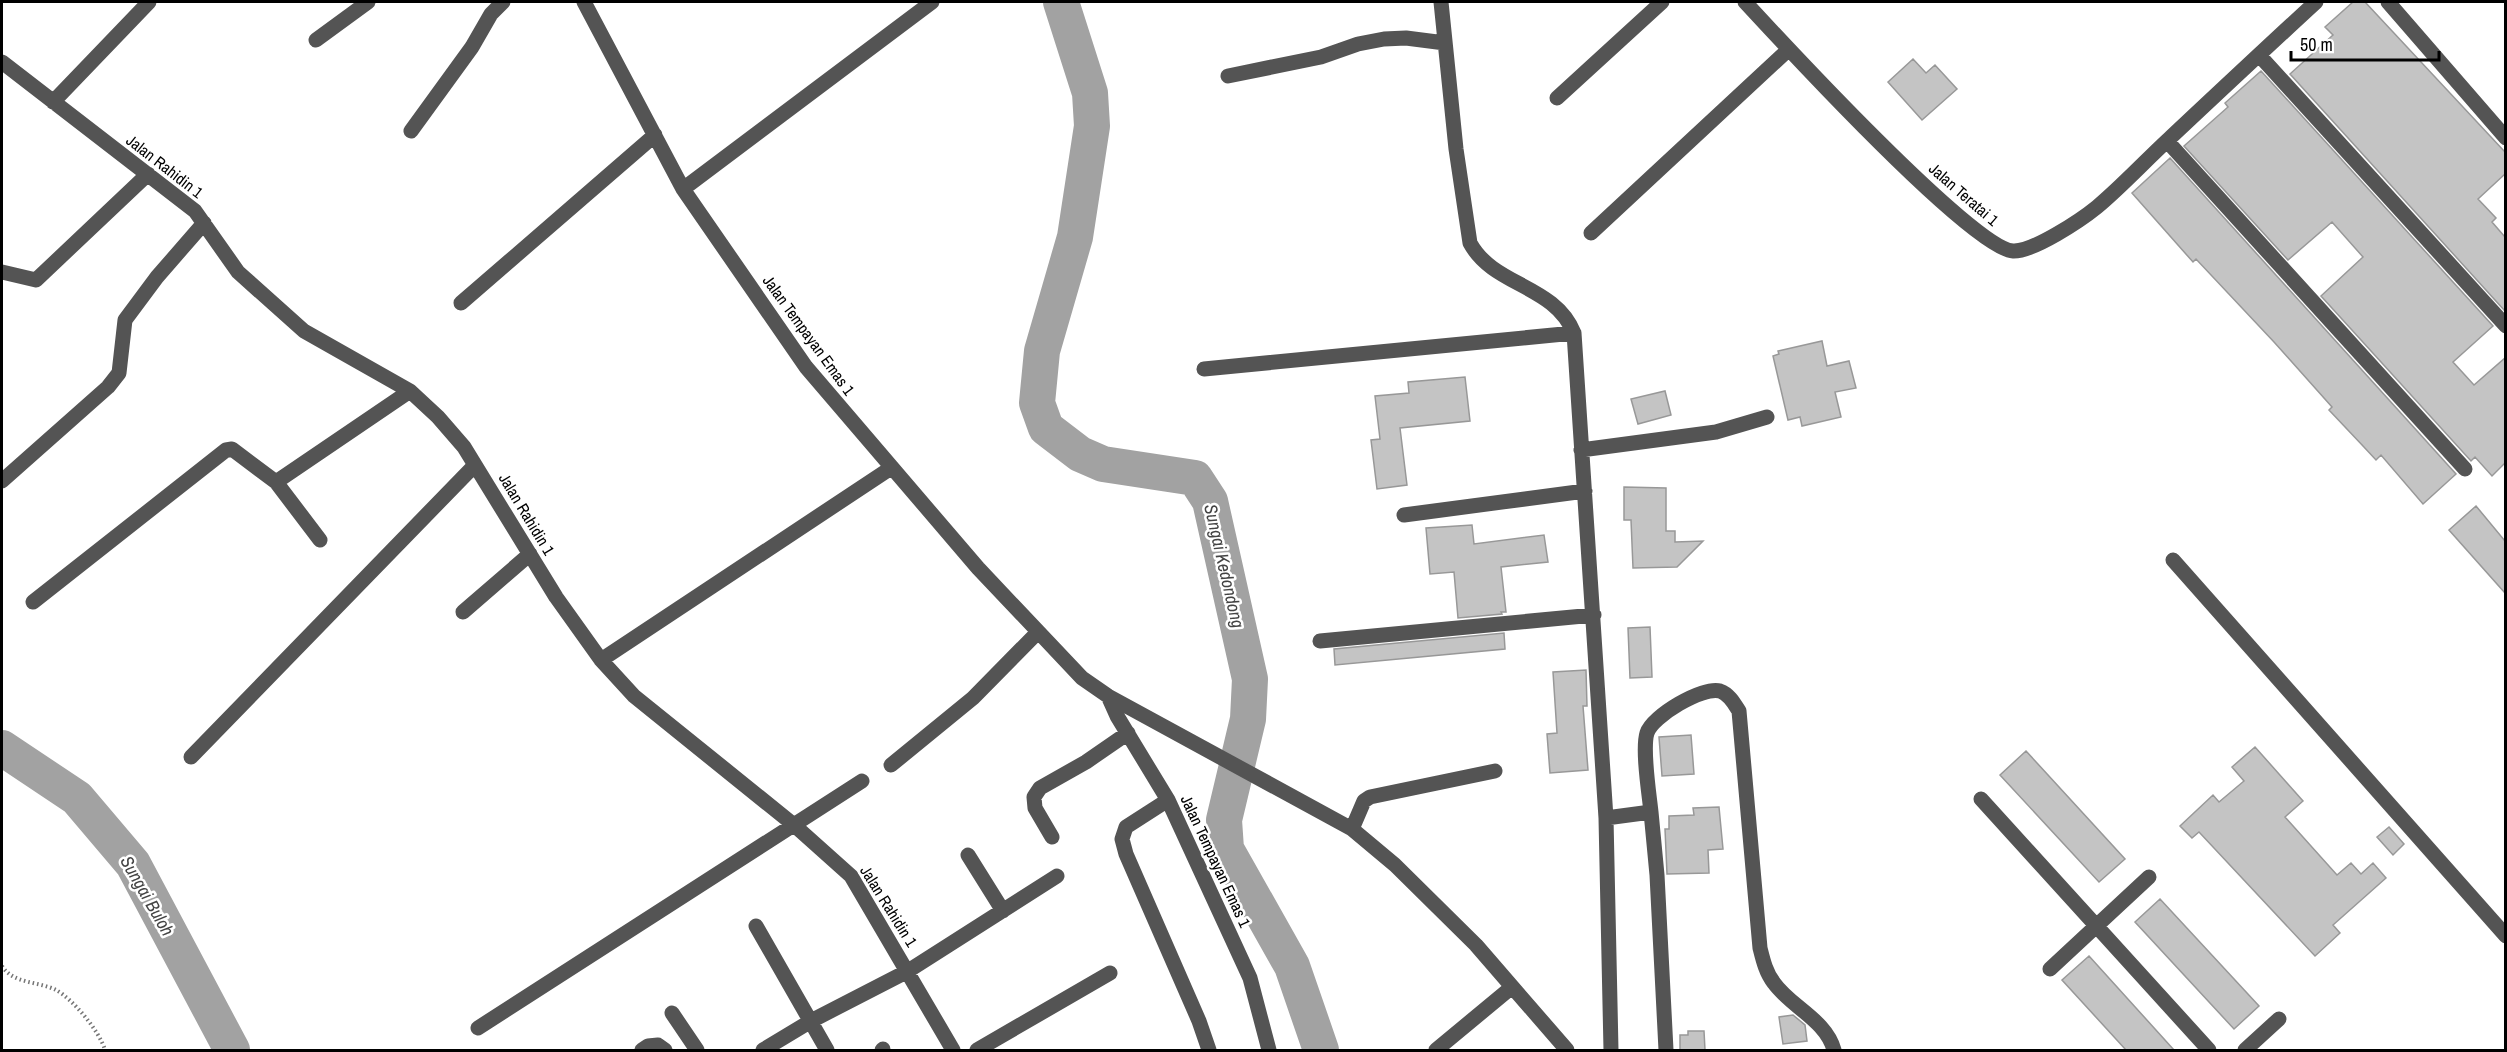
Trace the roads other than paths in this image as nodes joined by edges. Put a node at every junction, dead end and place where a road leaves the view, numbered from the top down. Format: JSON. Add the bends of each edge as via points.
{"nodes":[{"id":1,"x":149,"y":2,"type":"edge"},
{"id":2,"x":368,"y":2,"type":"edge"},
{"id":3,"x":503,"y":2,"type":"edge"},
{"id":4,"x":584,"y":2,"type":"edge"},
{"id":5,"x":932,"y":2,"type":"edge"},
{"id":6,"x":1441,"y":2,"type":"edge"},
{"id":7,"x":1662,"y":2,"type":"edge"},
{"id":8,"x":1745,"y":2,"type":"edge"},
{"id":9,"x":2316,"y":2,"type":"edge"},
{"id":10,"x":2388,"y":2,"type":"edge"},
{"id":11,"x":316,"y":40,"type":"dead end"},
{"id":12,"x":1445,"y":43,"type":"junction"},
{"id":13,"x":1789,"y":49,"type":"junction"},
{"id":14,"x":2259,"y":55,"type":"junction"},
{"id":15,"x":2,"y":62,"type":"edge"},
{"id":16,"x":1228,"y":76,"type":"dead end"},
{"id":17,"x":1557,"y":98,"type":"dead end"},
{"id":18,"x":53,"y":102,"type":"junction"},
{"id":19,"x":411,"y":130,"type":"dead end"},
{"id":20,"x":655,"y":135,"type":"junction"},
{"id":21,"x":2505,"y":138,"type":"edge"},
{"id":22,"x":2167,"y":141,"type":"junction"},
{"id":23,"x":147,"y":174,"type":"junction"},
{"id":24,"x":683,"y":189,"type":"junction"},
{"id":25,"x":204,"y":223,"type":"junction"},
{"id":26,"x":1591,"y":233,"type":"dead end"},
{"id":27,"x":2,"y":272,"type":"edge"},
{"id":28,"x":461,"y":303,"type":"dead end"},
{"id":29,"x":2505,"y":326,"type":"edge"},
{"id":30,"x":1574,"y":333,"type":"junction"},
{"id":31,"x":1204,"y":369,"type":"dead end"},
{"id":32,"x":410,"y":391,"type":"junction"},
{"id":33,"x":1767,"y":417,"type":"dead end"},
{"id":34,"x":1581,"y":450,"type":"junction"},
{"id":35,"x":475,"y":465,"type":"junction"},
{"id":36,"x":891,"y":468,"type":"junction"},
{"id":37,"x":2465,"y":469,"type":"dead end"},
{"id":38,"x":2,"y":482,"type":"edge"},
{"id":39,"x":276,"y":482,"type":"junction"},
{"id":40,"x":1585,"y":491,"type":"junction"},
{"id":41,"x":1404,"y":515,"type":"dead end"},
{"id":42,"x":320,"y":540,"type":"dead end"},
{"id":43,"x":530,"y":554,"type":"junction"},
{"id":44,"x":2174,"y":560,"type":"dead end"},
{"id":45,"x":33,"y":602,"type":"dead end"},
{"id":46,"x":463,"y":612,"type":"dead end"},
{"id":47,"x":1594,"y":615,"type":"junction"},
{"id":48,"x":1038,"y":632,"type":"junction"},
{"id":49,"x":1320,"y":641,"type":"dead end"},
{"id":50,"x":602,"y":660,"type":"junction"},
{"id":51,"x":1108,"y":696,"type":"junction"},
{"id":52,"x":1128,"y":733,"type":"junction"},
{"id":53,"x":191,"y":757,"type":"dead end"},
{"id":54,"x":891,"y":765,"type":"dead end"},
{"id":55,"x":1495,"y":771,"type":"dead end"},
{"id":56,"x":862,"y":781,"type":"dead end"},
{"id":57,"x":1981,"y":799,"type":"dead end"},
{"id":58,"x":1168,"y":800,"type":"junction"},
{"id":59,"x":1651,"y":812,"type":"junction"},
{"id":60,"x":1606,"y":818,"type":"junction"},
{"id":61,"x":794,"y":825,"type":"junction"},
{"id":62,"x":1352,"y":829,"type":"junction"},
{"id":63,"x":1052,"y":837,"type":"dead end"},
{"id":64,"x":968,"y":855,"type":"dead end"},
{"id":65,"x":1056,"y":876,"type":"dead end"},
{"id":66,"x":2149,"y":877,"type":"dead end"},
{"id":67,"x":1003,"y":910,"type":"junction"},
{"id":68,"x":756,"y":926,"type":"dead end"},
{"id":69,"x":2097,"y":926,"type":"junction"},
{"id":70,"x":2505,"y":936,"type":"edge"},
{"id":71,"x":2050,"y":969,"type":"dead end"},
{"id":72,"x":908,"y":971,"type":"junction"},
{"id":73,"x":1110,"y":973,"type":"dead end"},
{"id":74,"x":1512,"y":987,"type":"junction"},
{"id":75,"x":672,"y":1013,"type":"dead end"},
{"id":76,"x":2278,"y":1020,"type":"dead end"},
{"id":77,"x":811,"y":1021,"type":"junction"},
{"id":78,"x":478,"y":1028,"type":"dead end"},
{"id":79,"x":642,"y":1050,"type":"edge"},
{"id":80,"x":665,"y":1050,"type":"edge"},
{"id":81,"x":697,"y":1050,"type":"edge"},
{"id":82,"x":763,"y":1050,"type":"edge"},
{"id":83,"x":828,"y":1050,"type":"edge"},
{"id":84,"x":953,"y":1050,"type":"edge"},
{"id":85,"x":977,"y":1050,"type":"edge"},
{"id":86,"x":1209,"y":1050,"type":"edge"},
{"id":87,"x":1269,"y":1050,"type":"edge"},
{"id":88,"x":1436,"y":1050,"type":"edge"},
{"id":89,"x":1567,"y":1050,"type":"edge"},
{"id":90,"x":1611,"y":1050,"type":"edge"},
{"id":91,"x":1666,"y":1050,"type":"edge"},
{"id":92,"x":1834,"y":1050,"type":"edge"},
{"id":93,"x":2209,"y":1050,"type":"edge"},
{"id":94,"x":2245,"y":1050,"type":"edge"}],
"edges":[{"from":1,"to":18,"type":"street"},
{"from":2,"to":11,"type":"street"},
{"from":3,"to":19,"type":"street"},
{"from":4,"to":20,"type":"street","name":"Jalan Tempayan Emas 1"},
{"from":5,"to":24,"type":"street"},
{"from":6,"to":12,"type":"street"},
{"from":7,"to":17,"type":"street"},
{"from":8,"to":13,"type":"street","name":"Jalan Teratai 1"},
{"from":9,"to":14,"type":"street","name":"Jalan Teratai 1"},
{"from":10,"to":21,"type":"street"},
{"from":12,"to":16,"type":"street","via":[[1384,39],[1322,57]]},
{"from":12,"to":30,"type":"street","via":[[1470,243],[1486,265],[1553,303]]},
{"from":13,"to":22,"type":"street","name":"Jalan Teratai 1","via":[[1957,215],[2003,249],[2014,251],[2053,237],[2096,207]]},
{"from":13,"to":26,"type":"street"},
{"from":14,"to":22,"type":"street","name":"Jalan Teratai 1"},
{"from":14,"to":29,"type":"street"},
{"from":15,"to":18,"type":"street","name":"Jalan Rahidin 1"},
{"from":18,"to":23,"type":"street","name":"Jalan Rahidin 1"},
{"from":20,"to":24,"type":"street","name":"Jalan Tempayan Emas 1"},
{"from":20,"to":28,"type":"street"},
{"from":22,"to":37,"type":"street"},
{"from":23,"to":25,"type":"street","name":"Jalan Rahidin 1"},
{"from":23,"to":27,"type":"street","via":[[36,280]]},
{"from":24,"to":36,"type":"street","name":"Jalan Tempayan Emas 1","via":[[806,367]]},
{"from":25,"to":32,"type":"street","name":"Jalan Rahidin 1","via":[[238,272],[304,331]]},
{"from":25,"to":38,"type":"street","via":[[125,320],[119,373]]},
{"from":30,"to":31,"type":"street"},
{"from":30,"to":34,"type":"street"},
{"from":32,"to":35,"type":"street","name":"Jalan Rahidin 1","via":[[438,417]]},
{"from":32,"to":39,"type":"street"},
{"from":33,"to":34,"type":"street","via":[[1716,432]]},
{"from":34,"to":40,"type":"street"},
{"from":35,"to":43,"type":"street","name":"Jalan Rahidin 1"},
{"from":35,"to":53,"type":"street"},
{"from":36,"to":48,"type":"street","name":"Jalan Tempayan Emas 1"},
{"from":36,"to":50,"type":"street"},
{"from":39,"to":42,"type":"street"},
{"from":39,"to":45,"type":"street","via":[[232,449],[226,450]]},
{"from":40,"to":41,"type":"street"},
{"from":40,"to":47,"type":"street"},
{"from":43,"to":46,"type":"street"},
{"from":43,"to":50,"type":"street","name":"Jalan Rahidin 1"},
{"from":44,"to":70,"type":"street"},
{"from":47,"to":49,"type":"street"},
{"from":47,"to":60,"type":"street"},
{"from":48,"to":51,"type":"street","name":"Jalan Tempayan Emas 1","via":[[1082,678]]},
{"from":48,"to":54,"type":"street","via":[[973,698]]},
{"from":50,"to":61,"type":"street","name":"Jalan Rahidin 1","via":[[634,696]]},
{"from":51,"to":52,"type":"street","name":"Jalan Tempayan Emas 1"},
{"from":51,"to":62,"type":"street","name":"Jalan Tempayan Emas 1"},
{"from":52,"to":58,"type":"street","name":"Jalan Tempayan Emas 1"},
{"from":52,"to":63,"type":"street","via":[[1040,788],[1034,797],[1035,808]]},
{"from":55,"to":62,"type":"street","via":[[1370,797],[1364,801]]},
{"from":56,"to":61,"type":"street"},
{"from":57,"to":69,"type":"street"},
{"from":58,"to":86,"type":"street","via":[[1126,827],[1122,838]]},
{"from":58,"to":87,"type":"street","name":"Jalan Tempayan Emas 1","via":[[1250,978]]},
{"from":59,"to":60,"type":"street"},
{"from":59,"to":91,"type":"street"},
{"from":59,"to":92,"type":"street","via":[[1646,739],[1650,726],[1659,716],[1697,695],[1713,690],[1728,695],[1739,711],[1760,948],[1765,965],[1774,983],[1819,1026]]},
{"from":60,"to":90,"type":"street"},
{"from":61,"to":72,"type":"street","name":"Jalan Rahidin 1","via":[[851,876]]},
{"from":61,"to":78,"type":"street"},
{"from":62,"to":74,"type":"street","name":"Jalan Tempayan Emas 1","via":[[1395,865],[1476,945]]},
{"from":64,"to":67,"type":"street"},
{"from":65,"to":67,"type":"street"},
{"from":66,"to":69,"type":"street"},
{"from":67,"to":72,"type":"street"},
{"from":68,"to":77,"type":"street"},
{"from":69,"to":71,"type":"street"},
{"from":69,"to":93,"type":"street"},
{"from":72,"to":77,"type":"street"},
{"from":72,"to":84,"type":"street","name":"Jalan Rahidin 1"},
{"from":73,"to":85,"type":"street"},
{"from":74,"to":88,"type":"street"},
{"from":74,"to":89,"type":"street","name":"Jalan Tempayan Emas 1"},
{"from":75,"to":81,"type":"street"},
{"from":76,"to":94,"type":"street"},
{"from":77,"to":82,"type":"street"},
{"from":77,"to":83,"type":"street"},
{"from":79,"to":80,"type":"street","via":[[658,1045]]}]}
